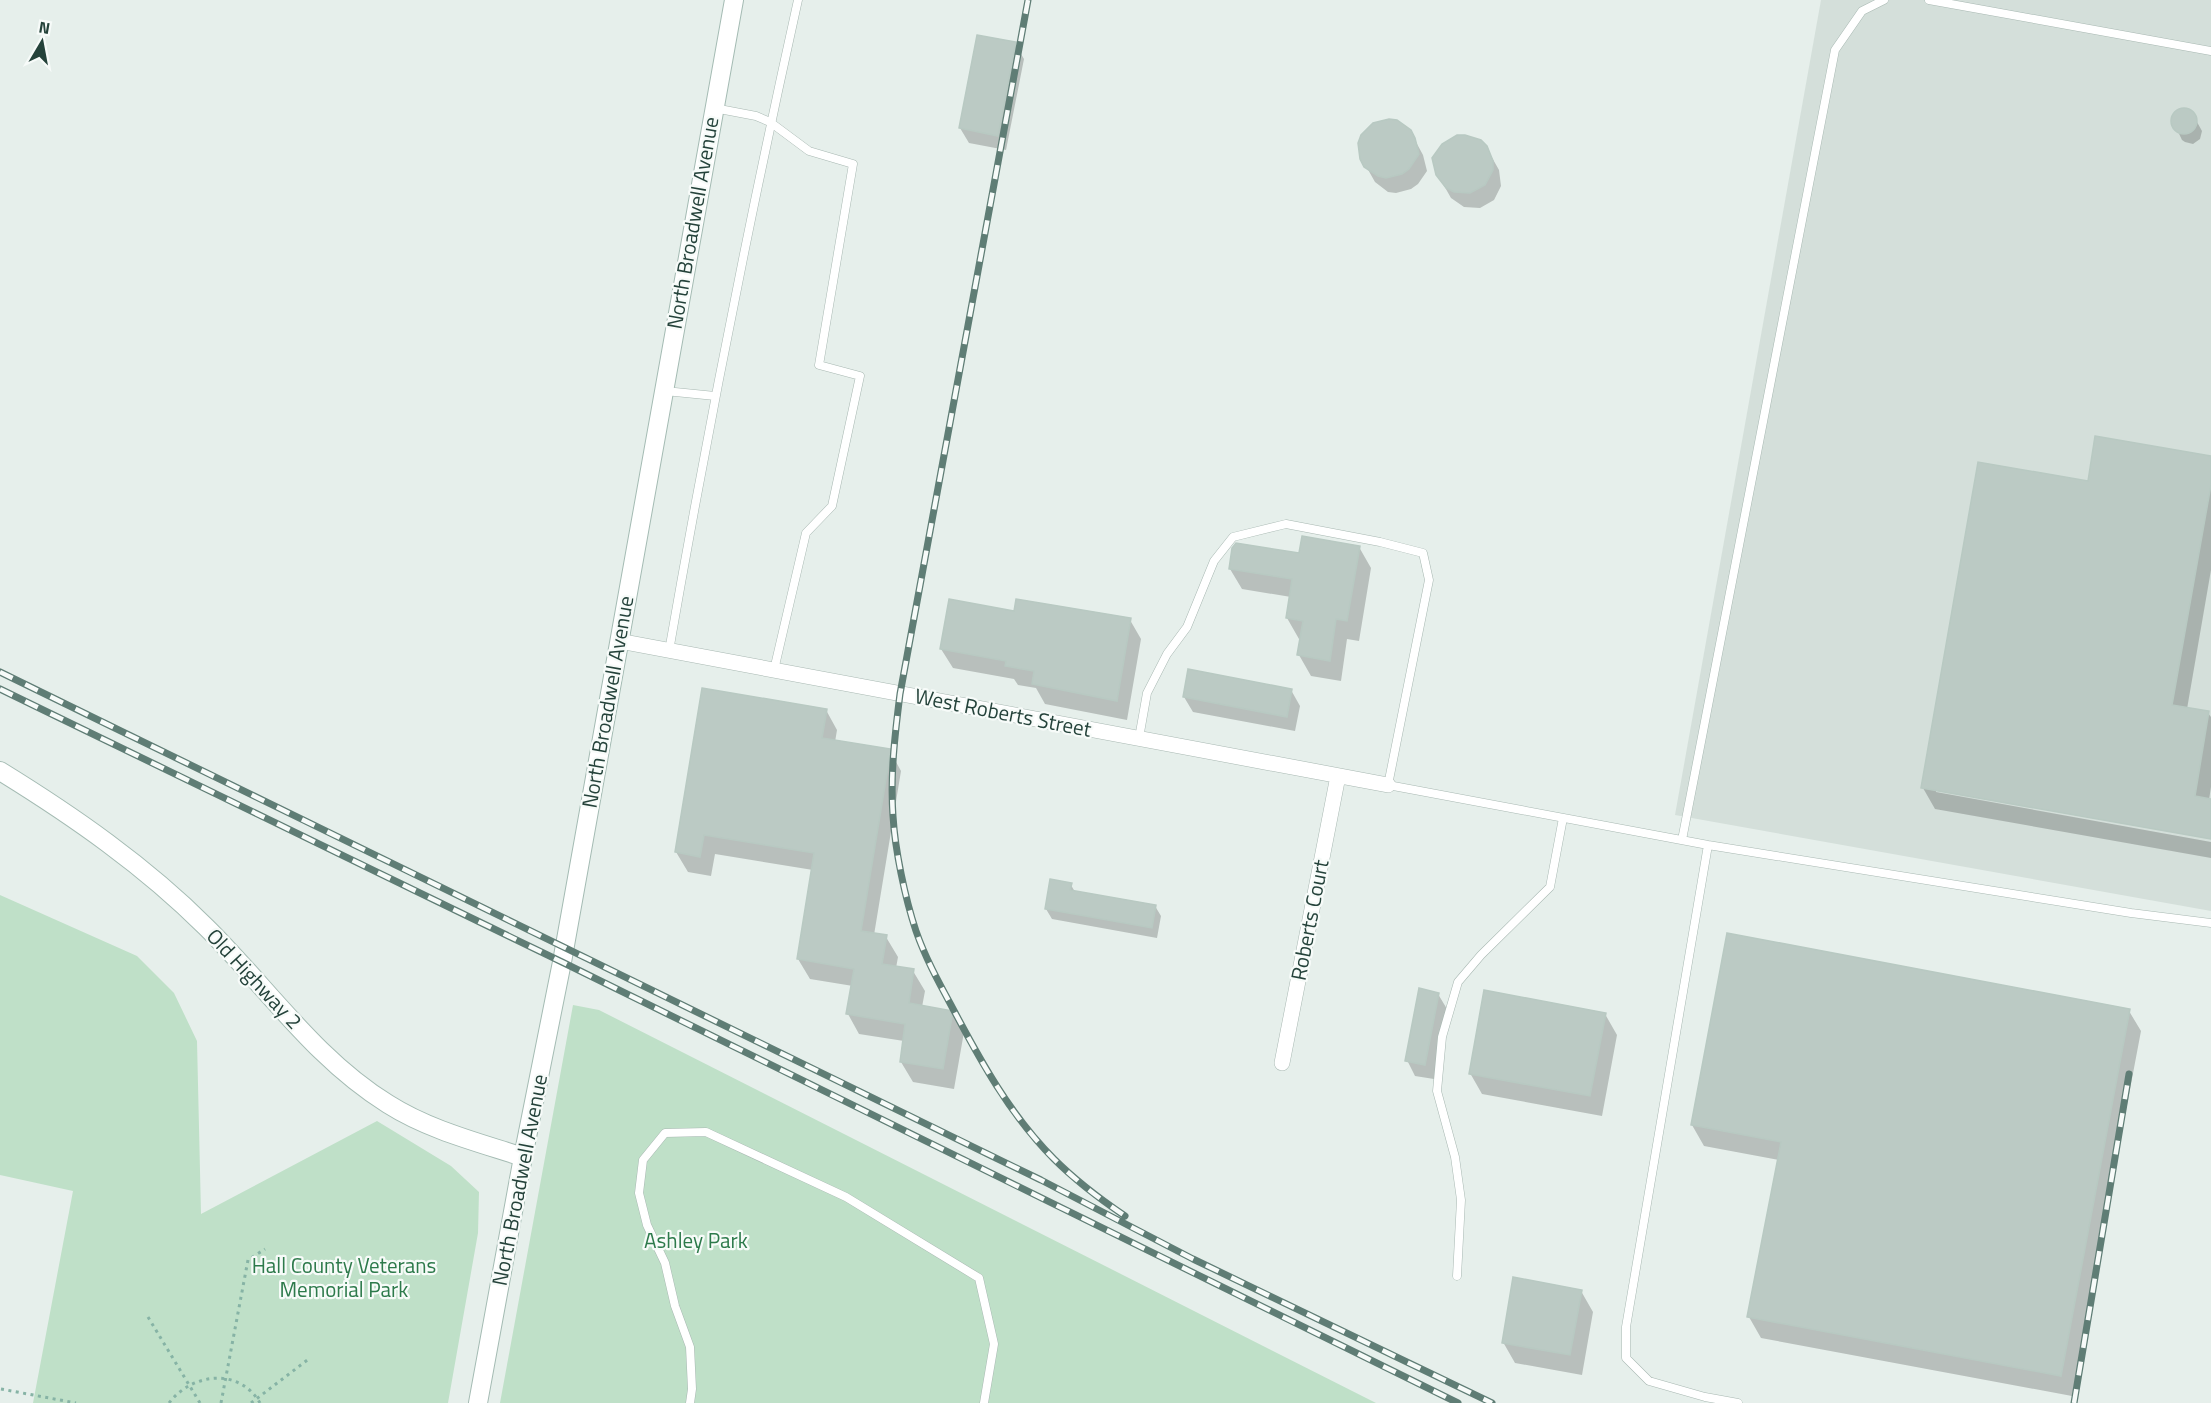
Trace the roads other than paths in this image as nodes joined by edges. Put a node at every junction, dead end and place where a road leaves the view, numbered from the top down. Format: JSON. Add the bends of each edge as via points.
{"nodes":[{"id":1,"x":734,"y":0,"type":"edge"},
{"id":2,"x":798,"y":0,"type":"edge"},
{"id":3,"x":1884,"y":0,"type":"edge"},
{"id":4,"x":1929,"y":0,"type":"edge"},
{"id":5,"x":2211,"y":51,"type":"edge"},
{"id":6,"x":714,"y":108,"type":"junction"},
{"id":7,"x":770,"y":122,"type":"junction"},
{"id":8,"x":663,"y":391,"type":"junction"},
{"id":9,"x":715,"y":396,"type":"junction"},
{"id":10,"x":619,"y":641,"type":"junction"},
{"id":11,"x":669,"y":651,"type":"junction"},
{"id":12,"x":774,"y":670,"type":"junction"},
{"id":13,"x":1139,"y":738,"type":"junction"},
{"id":14,"x":0,"y":771,"type":"edge"},
{"id":15,"x":1338,"y":776,"type":"junction"},
{"id":16,"x":1388,"y":785,"type":"junction"},
{"id":17,"x":1563,"y":818,"type":"junction"},
{"id":18,"x":1682,"y":840,"type":"junction"},
{"id":19,"x":1708,"y":845,"type":"junction"},
{"id":20,"x":2211,"y":923,"type":"edge"},
{"id":21,"x":1282,"y":1063,"type":"dead end"},
{"id":22,"x":523,"y":1157,"type":"junction"},
{"id":23,"x":1456,"y":1276,"type":"dead end"},
{"id":24,"x":478,"y":1403,"type":"edge"},
{"id":25,"x":690,"y":1403,"type":"edge"},
{"id":26,"x":984,"y":1403,"type":"edge"},
{"id":27,"x":1738,"y":1403,"type":"edge"}],
"edges":[{"from":1,"to":6,"type":"main road","name":"North Broadwell Avenue"},
{"from":2,"to":7,"type":"lane"},
{"from":3,"to":18,"type":"lane","via":[[1862,10],[1835,50]]},
{"from":4,"to":5,"type":"lane"},
{"from":6,"to":7,"type":"lane"},
{"from":6,"to":8,"type":"main road","name":"North Broadwell Avenue"},
{"from":7,"to":9,"type":"lane"},
{"from":7,"to":12,"type":"lane","via":[[809,152],[853,164],[819,365],[860,376],[832,506],[806,533]]},
{"from":8,"to":9,"type":"lane"},
{"from":8,"to":10,"type":"main road","name":"North Broadwell Avenue"},
{"from":9,"to":11,"type":"lane"},
{"from":10,"to":11,"type":"street","name":"West Roberts Street"},
{"from":10,"to":22,"type":"main road","name":"North Broadwell Avenue"},
{"from":11,"to":12,"type":"street","name":"West Roberts Street"},
{"from":12,"to":13,"type":"street","name":"West Roberts Street"},
{"from":13,"to":15,"type":"street","name":"West Roberts Street"},
{"from":13,"to":16,"type":"lane","via":[[1147,693],[1167,654],[1187,627],[1214,561],[1233,537],[1286,524],[1368,539],[1423,554],[1429,580]]},
{"from":14,"to":22,"type":"main road","name":"Old Highway 2","via":[[56,806],[164,889],[206,927],[318,1047],[370,1092],[426,1125]]},
{"from":15,"to":16,"type":"street","name":"West Roberts Street"},
{"from":15,"to":21,"type":"street","name":"Roberts Court"},
{"from":16,"to":17,"type":"lane"},
{"from":17,"to":18,"type":"lane"},
{"from":17,"to":23,"type":"lane","via":[[1550,887],[1458,982],[1442,1037],[1437,1091],[1455,1157],[1461,1200]]},
{"from":18,"to":19,"type":"lane"},
{"from":19,"to":20,"type":"lane"},
{"from":19,"to":27,"type":"lane","via":[[1626,1327],[1626,1358],[1649,1381]]},
{"from":22,"to":24,"type":"main road","name":"North Broadwell Avenue"},
{"from":25,"to":26,"type":"lane","via":[[690,1347],[639,1193],[643,1160],[665,1133],[706,1132],[846,1197],[979,1278],[994,1344]]}]}
